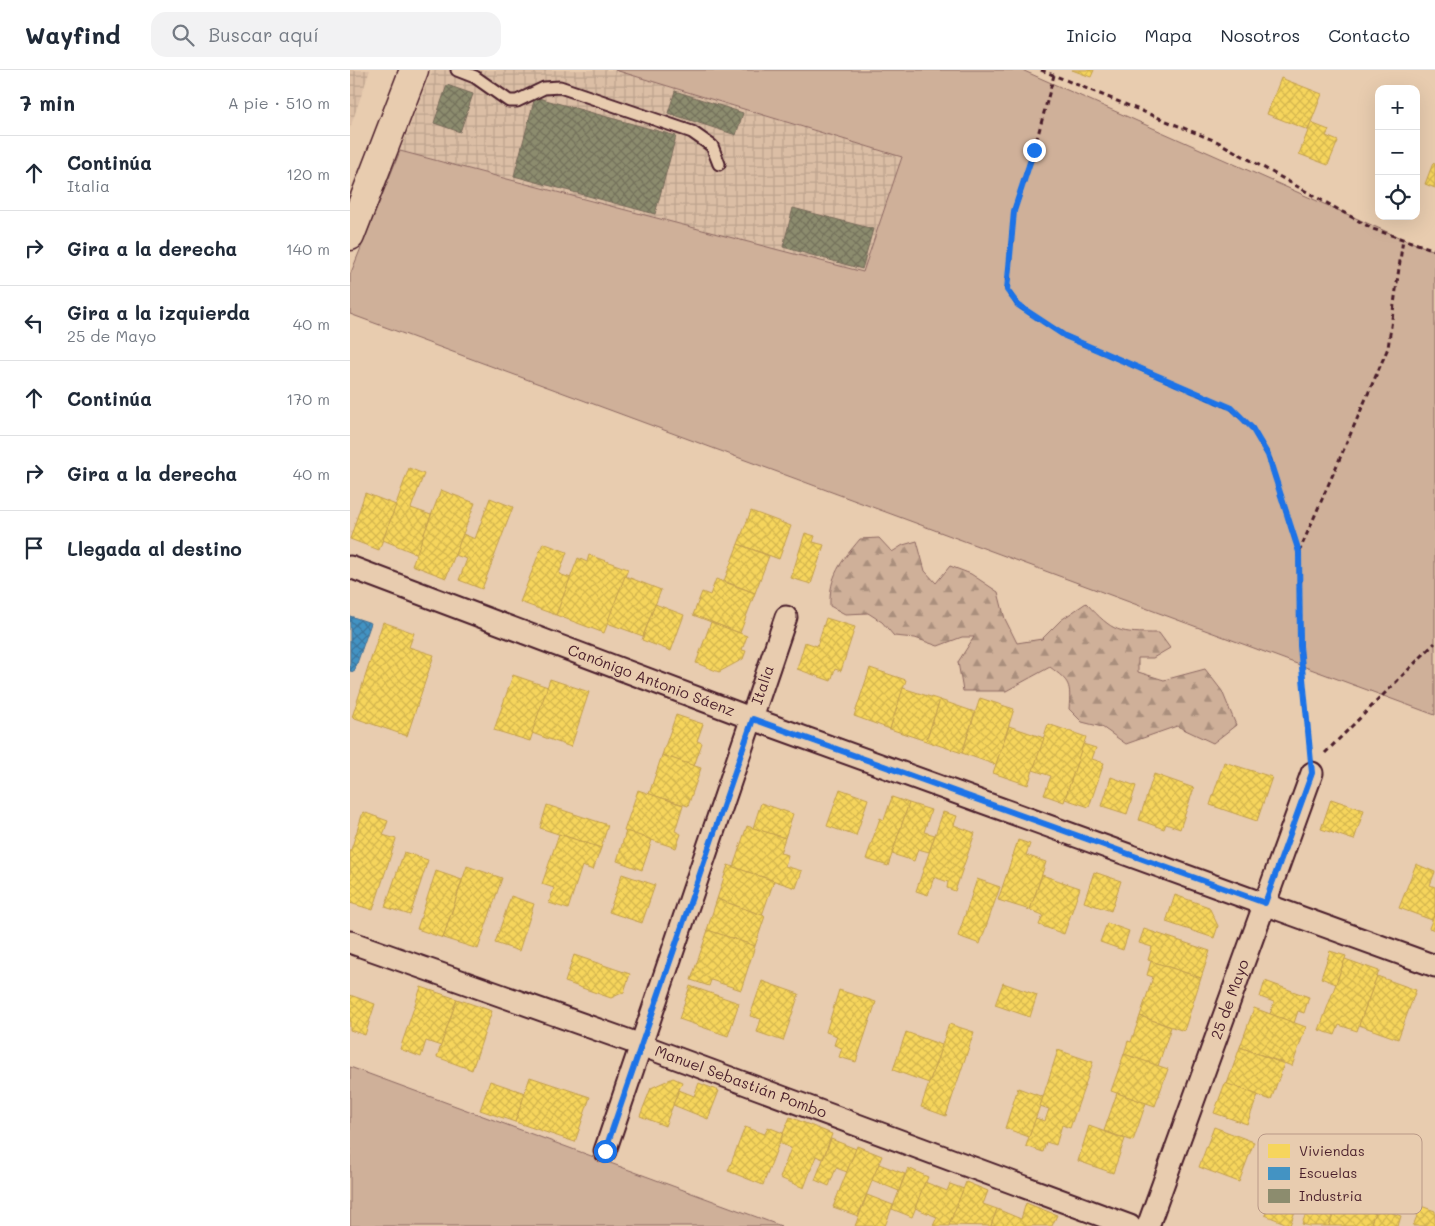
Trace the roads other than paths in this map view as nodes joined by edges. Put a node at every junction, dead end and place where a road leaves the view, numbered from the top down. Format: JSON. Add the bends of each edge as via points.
{"nodes":[{"id":1,"x":414,"y":70,"type":"edge"},
{"id":2,"x":457,"y":70,"type":"edge"},
{"id":3,"x":719,"y":164,"type":"dead end"},
{"id":4,"x":350,"y":236,"type":"edge"},
{"id":5,"x":350,"y":567,"type":"edge"},
{"id":6,"x":786,"y":617,"type":"dead end"},
{"id":7,"x":753,"y":719,"type":"junction"},
{"id":8,"x":1312,"y":773,"type":"road end"},
{"id":9,"x":1265,"y":903,"type":"junction"},
{"id":10,"x":350,"y":942,"type":"edge"},
{"id":11,"x":1435,"y":966,"type":"edge"},
{"id":12,"x":641,"y":1045,"type":"junction"},
{"id":13,"x":605,"y":1151,"type":"dead end"},
{"id":14,"x":1130,"y":1226,"type":"edge"},
{"id":15,"x":1148,"y":1226,"type":"edge"}],
"edges":[{"from":1,"to":4,"type":"main road"},
{"from":2,"to":3,"type":"lane","via":[[475,77],[509,101],[517,101],[544,88],[560,87],[682,129],[712,146]]},
{"from":5,"to":7,"type":"street","name":"Canónigo Antonio Sáenz"},
{"from":6,"to":7,"type":"street","name":"Italia"},
{"from":7,"to":9,"type":"street","name":"Canónigo Antonio Sáenz"},
{"from":7,"to":12,"type":"street","name":"Italia"},
{"from":8,"to":9,"type":"street","name":"25 de Mayo"},
{"from":9,"to":11,"type":"street","name":"Canónigo Antonio Sáenz"},
{"from":9,"to":15,"type":"street","name":"25 de Mayo"},
{"from":10,"to":12,"type":"street","name":"Manuel Sebastián Pombo"},
{"from":12,"to":13,"type":"street","name":"Italia"},
{"from":12,"to":14,"type":"street","name":"Manuel Sebastián Pombo"}]}
